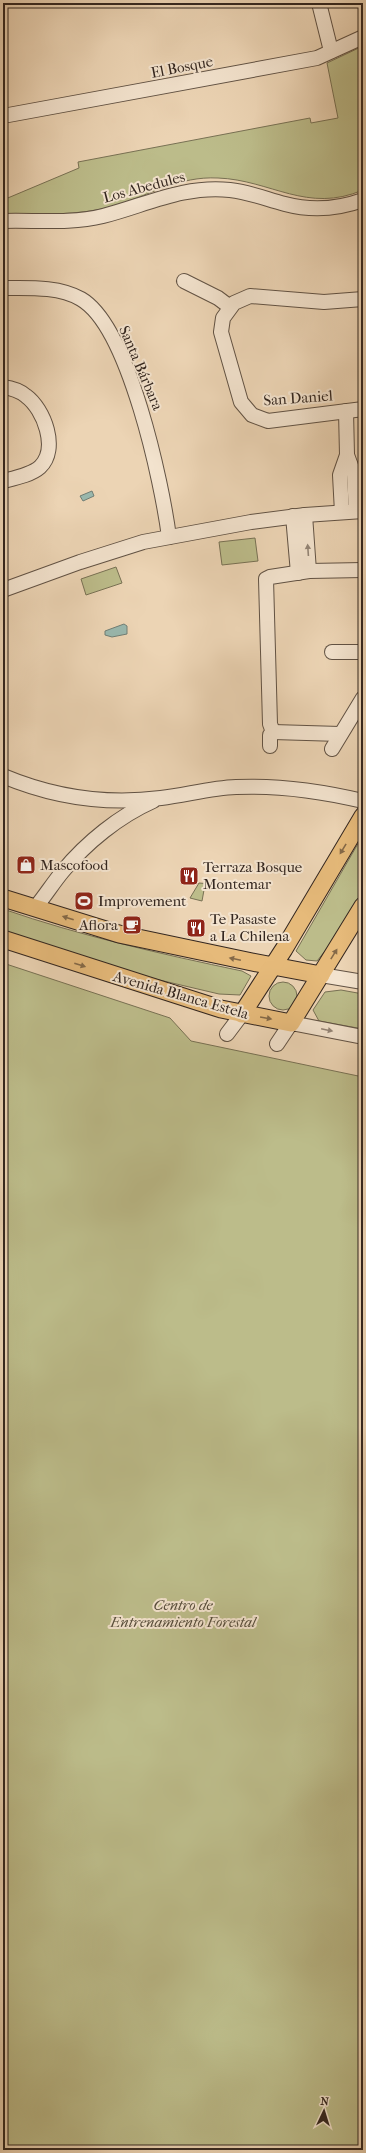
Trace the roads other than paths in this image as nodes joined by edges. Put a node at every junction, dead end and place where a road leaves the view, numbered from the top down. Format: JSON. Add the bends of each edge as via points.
{"nodes":[{"id":1,"x":319,"y":3,"type":"edge"},
{"id":2,"x":363,"y":37,"type":"edge"},
{"id":3,"x":331,"y":51,"type":"junction"},
{"id":4,"x":3,"y":116,"type":"edge"},
{"id":5,"x":363,"y":200,"type":"edge"},
{"id":6,"x":3,"y":221,"type":"edge"},
{"id":7,"x":184,"y":281,"type":"dead end"},
{"id":8,"x":3,"y":288,"type":"edge"},
{"id":9,"x":363,"y":299,"type":"edge"},
{"id":10,"x":230,"y":307,"type":"junction"},
{"id":11,"x":3,"y":387,"type":"edge"},
{"id":12,"x":363,"y":409,"type":"edge"},
{"id":13,"x":346,"y":411,"type":"junction"},
{"id":14,"x":347,"y":456,"type":"junction"},
{"id":15,"x":3,"y":481,"type":"edge"},
{"id":16,"x":360,"y":511,"type":"edge"},
{"id":17,"x":342,"y":512,"type":"junction"},
{"id":18,"x":299,"y":515,"type":"junction"},
{"id":19,"x":169,"y":537,"type":"junction"},
{"id":20,"x":363,"y":570,"type":"edge"},
{"id":21,"x":304,"y":572,"type":"junction"},
{"id":22,"x":3,"y":590,"type":"edge"},
{"id":23,"x":332,"y":652,"type":"dead end"},
{"id":24,"x":363,"y":652,"type":"edge"},
{"id":25,"x":363,"y":698,"type":"edge"},
{"id":26,"x":340,"y":734,"type":"junction"},
{"id":27,"x":332,"y":749,"type":"dead end"},
{"id":28,"x":3,"y":776,"type":"edge"},
{"id":29,"x":161,"y":798,"type":"junction"},
{"id":30,"x":108,"y":801,"type":"junction"},
{"id":31,"x":363,"y":801,"type":"edge"},
{"id":32,"x":363,"y":816,"type":"edge"},
{"id":33,"x":113,"y":825,"type":"junction"},
{"id":34,"x":3,"y":898,"type":"edge"},
{"id":35,"x":363,"y":906,"type":"edge"},
{"id":36,"x":35,"y":908,"type":"junction"},
{"id":37,"x":3,"y":939,"type":"edge"},
{"id":38,"x":273,"y":965,"type":"junction"},
{"id":39,"x":321,"y":974,"type":"junction"},
{"id":40,"x":363,"y":982,"type":"edge"},
{"id":41,"x":242,"y":1014,"type":"junction"},
{"id":42,"x":291,"y":1022,"type":"junction"},
{"id":43,"x":227,"y":1034,"type":"dead end"},
{"id":44,"x":363,"y":1037,"type":"edge"},
{"id":45,"x":277,"y":1044,"type":"dead end"}],
"edges":[{"from":1,"to":3,"type":"street"},
{"from":2,"to":3,"type":"street","name":"El Bosque"},
{"from":3,"to":4,"type":"street","name":"El Bosque","via":[[317,58]]},
{"from":5,"to":6,"type":"street","name":"Los Abedules","via":[[332,208],[308,208],[245,192],[201,189],[173,193],[96,217]]},
{"from":7,"to":10,"type":"street"},
{"from":8,"to":19,"type":"street","name":"Santa Bárbara","via":[[56,291],[81,299],[94,309],[118,351],[147,426]]},
{"from":9,"to":10,"type":"street","via":[[324,302],[250,296],[238,300]]},
{"from":10,"to":13,"type":"street","name":"San Daniel","via":[[223,318],[221,332],[235,388],[247,412],[268,421]]},
{"from":11,"to":15,"type":"street","via":[[19,391],[32,401],[41,415],[49,443],[47,456],[40,466],[29,473]]},
{"from":12,"to":13,"type":"street","name":"San Daniel"},
{"from":13,"to":14,"type":"street","name":"San Daniel"},
{"from":14,"to":16,"type":"street","name":"San Daniel","via":[[354,474]]},
{"from":14,"to":17,"type":"street","name":"San Daniel","via":[[340,474]]},
{"from":16,"to":17,"type":"street"},
{"from":17,"to":18,"type":"street"},
{"from":18,"to":19,"type":"street"},
{"from":18,"to":21,"type":"street"},
{"from":19,"to":22,"type":"street","via":[[143,542],[80,562]]},
{"from":20,"to":21,"type":"street"},
{"from":21,"to":26,"type":"street","via":[[270,577],[265,582],[271,739]]},
{"from":23,"to":24,"type":"street"},
{"from":25,"to":26,"type":"street"},
{"from":26,"to":27,"type":"street"},
{"from":28,"to":30,"type":"street","via":[[50,792]]},
{"from":29,"to":30,"type":"street"},
{"from":29,"to":31,"type":"street","via":[[211,789],[262,787],[313,791]]},
{"from":29,"to":33,"type":"street","via":[[135,810]]},
{"from":30,"to":33,"type":"street","via":[[114,816]]},
{"from":32,"to":38,"type":"main road","one_way":true},
{"from":33,"to":36,"type":"street","via":[[68,866]]},
{"from":34,"to":36,"type":"main road"},
{"from":39,"to":35,"type":"main road","one_way":true},
{"from":38,"to":36,"type":"main road","one_way":true,"via":[[119,934]]},
{"from":37,"to":41,"type":"main road","name":"Avenida Blanca Estela","one_way":true,"via":[[147,987]]},
{"from":38,"to":39,"type":"main road"},
{"from":38,"to":41,"type":"main road"},
{"from":39,"to":40,"type":"street"},
{"from":39,"to":42,"type":"main road"},
{"from":41,"to":42,"type":"main road","name":"Avenida Blanca Estela","one_way":true},
{"from":41,"to":43,"type":"street"},
{"from":42,"to":44,"type":"street","name":"Avenida Blanca Estela","one_way":true},
{"from":42,"to":45,"type":"street"}]}
